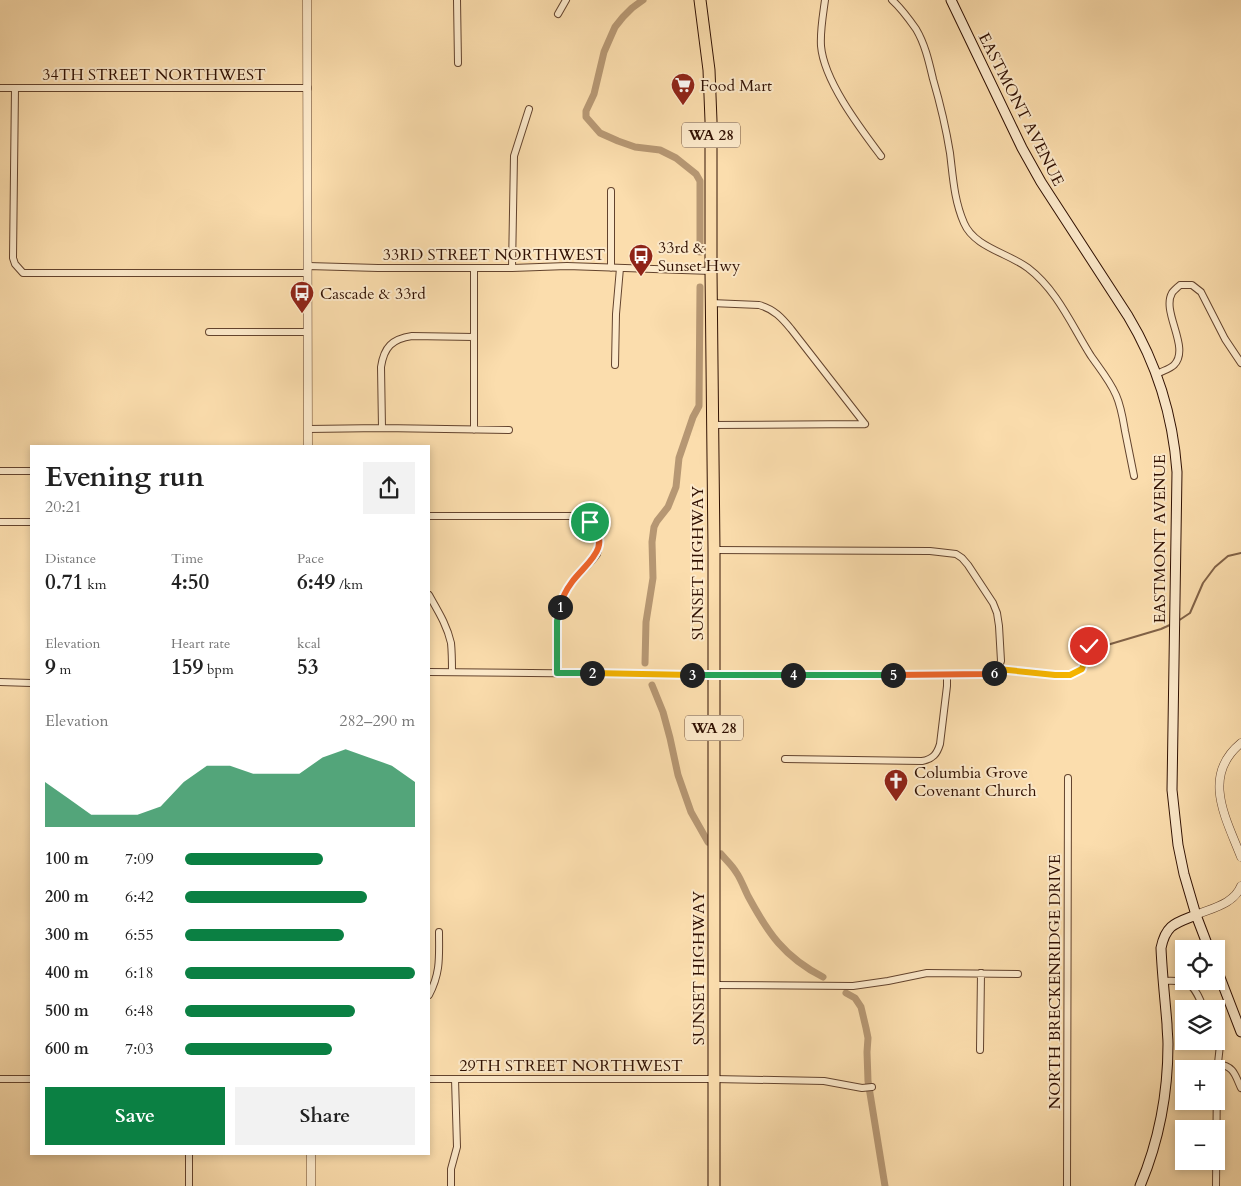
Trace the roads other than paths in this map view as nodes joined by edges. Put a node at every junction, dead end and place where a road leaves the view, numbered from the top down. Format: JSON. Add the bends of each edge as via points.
{"nodes":[{"id":1,"x":307,"y":0,"type":"edge"},
{"id":2,"x":457,"y":0,"type":"edge"},
{"id":3,"x":566,"y":0,"type":"edge"},
{"id":4,"x":700,"y":0,"type":"edge"},
{"id":5,"x":825,"y":0,"type":"edge"},
{"id":6,"x":892,"y":0,"type":"edge"},
{"id":7,"x":951,"y":0,"type":"edge"},
{"id":8,"x":558,"y":14,"type":"dead end"},
{"id":9,"x":458,"y":63,"type":"dead end"},
{"id":10,"x":0,"y":88,"type":"edge"},
{"id":11,"x":15,"y":88,"type":"junction"},
{"id":12,"x":308,"y":88,"type":"junction"},
{"id":13,"x":529,"y":109,"type":"dead end"},
{"id":14,"x":881,"y":156,"type":"dead end"},
{"id":15,"x":611,"y":191,"type":"dead end"},
{"id":16,"x":474,"y":268,"type":"junction"},
{"id":17,"x":512,"y":268,"type":"junction"},
{"id":18,"x":611,"y":268,"type":"junction"},
{"id":19,"x":620,"y":268,"type":"junction"},
{"id":20,"x":308,"y":270,"type":"junction"},
{"id":21,"x":711,"y":270,"type":"junction"},
{"id":22,"x":711,"y":303,"type":"junction"},
{"id":23,"x":208,"y":332,"type":"dead end"},
{"id":24,"x":308,"y":332,"type":"junction"},
{"id":25,"x":474,"y":337,"type":"junction"},
{"id":26,"x":1241,"y":363,"type":"edge"},
{"id":27,"x":615,"y":365,"type":"dead end"},
{"id":28,"x":1157,"y":374,"type":"junction"},
{"id":29,"x":712,"y":425,"type":"junction"},
{"id":30,"x":382,"y":428,"type":"junction"},
{"id":31,"x":308,"y":429,"type":"junction"},
{"id":32,"x":474,"y":430,"type":"junction"},
{"id":33,"x":509,"y":430,"type":"dead end"},
{"id":34,"x":308,"y":445,"type":"edge"},
{"id":35,"x":0,"y":471,"type":"edge"},
{"id":36,"x":30,"y":471,"type":"edge"},
{"id":37,"x":1134,"y":476,"type":"dead end"},
{"id":38,"x":430,"y":516,"type":"edge"},
{"id":39,"x":0,"y":522,"type":"edge"},
{"id":40,"x":30,"y":522,"type":"edge"},
{"id":41,"x":714,"y":550,"type":"junction"},
{"id":42,"x":430,"y":597,"type":"edge"},
{"id":43,"x":1089,"y":646,"type":"dead end"},
{"id":44,"x":998,"y":669,"type":"junction"},
{"id":45,"x":430,"y":672,"type":"edge"},
{"id":46,"x":452,"y":672,"type":"junction"},
{"id":47,"x":557,"y":673,"type":"junction"},
{"id":48,"x":714,"y":675,"type":"junction"},
{"id":49,"x":947,"y":675,"type":"junction"},
{"id":50,"x":0,"y":682,"type":"edge"},
{"id":51,"x":30,"y":683,"type":"edge"},
{"id":52,"x":1241,"y":743,"type":"edge"},
{"id":53,"x":785,"y":759,"type":"dead end"},
{"id":54,"x":1068,"y":778,"type":"dead end"},
{"id":55,"x":1241,"y":857,"type":"edge"},
{"id":56,"x":1241,"y":886,"type":"edge"},
{"id":57,"x":1196,"y":915,"type":"junction"},
{"id":58,"x":439,"y":932,"type":"dead end"},
{"id":59,"x":1206,"y":940,"type":"edge"},
{"id":60,"x":981,"y":973,"type":"junction"},
{"id":61,"x":1018,"y":974,"type":"dead end"},
{"id":62,"x":1163,"y":981,"type":"junction"},
{"id":63,"x":714,"y":985,"type":"junction"},
{"id":64,"x":1225,"y":990,"type":"edge"},
{"id":65,"x":430,"y":993,"type":"edge"},
{"id":66,"x":1200,"y":1000,"type":"edge"},
{"id":67,"x":1241,"y":1032,"type":"edge"},
{"id":68,"x":980,"y":1050,"type":"dead end"},
{"id":69,"x":1225,"y":1065,"type":"edge"},
{"id":70,"x":0,"y":1079,"type":"edge"},
{"id":71,"x":30,"y":1079,"type":"edge"},
{"id":72,"x":430,"y":1079,"type":"edge"},
{"id":73,"x":455,"y":1079,"type":"junction"},
{"id":74,"x":714,"y":1079,"type":"junction"},
{"id":75,"x":872,"y":1087,"type":"dead end"},
{"id":76,"x":1241,"y":1088,"type":"edge"},
{"id":77,"x":1217,"y":1110,"type":"edge"},
{"id":78,"x":189,"y":1155,"type":"edge"},
{"id":79,"x":310,"y":1155,"type":"edge"},
{"id":80,"x":189,"y":1186,"type":"edge"},
{"id":81,"x":311,"y":1186,"type":"edge"},
{"id":82,"x":451,"y":1186,"type":"edge"},
{"id":83,"x":714,"y":1186,"type":"edge"},
{"id":84,"x":1067,"y":1186,"type":"edge"},
{"id":85,"x":1140,"y":1186,"type":"edge"},
{"id":86,"x":1216,"y":1186,"type":"edge"}],
"edges":[{"from":1,"to":12,"type":"street"},
{"from":2,"to":9,"type":"street"},
{"from":3,"to":8,"type":"street"},
{"from":4,"to":21,"type":"highway","name":"SUNSET HIGHWAY","number":"WA 28","via":[[710,97]]},
{"from":5,"to":14,"type":"street","via":[[821,47],[827,70]]},
{"from":6,"to":37,"type":"street","via":[[916,30],[928,56],[943,114],[952,182],[965,225],[978,241],[1027,267],[1058,301],[1116,395]]},
{"from":7,"to":28,"type":"main road","name":"EASTMONT AVENUE","via":[[1037,176],[1134,327]]},
{"from":10,"to":11,"type":"street","name":"34TH STREET NORTHWEST"},
{"from":11,"to":12,"type":"street","name":"34TH STREET NORTHWEST"},
{"from":11,"to":20,"type":"street","name":"33RD STREET NORTHWEST","via":[[13,258],[24,273]]},
{"from":12,"to":20,"type":"street"},
{"from":13,"to":17,"type":"street","via":[[514,156]]},
{"from":15,"to":18,"type":"street"},
{"from":16,"to":17,"type":"street","name":"33RD STREET NORTHWEST"},
{"from":16,"to":20,"type":"street","name":"33RD STREET NORTHWEST"},
{"from":16,"to":25,"type":"street"},
{"from":17,"to":18,"type":"street","name":"33RD STREET NORTHWEST"},
{"from":18,"to":19,"type":"street","name":"33RD STREET NORTHWEST"},
{"from":19,"to":21,"type":"street","name":"33RD STREET NORTHWEST"},
{"from":19,"to":27,"type":"street"},
{"from":20,"to":24,"type":"street"},
{"from":21,"to":22,"type":"highway","name":"SUNSET HIGHWAY","number":"WA 28"},
{"from":22,"to":29,"type":"highway","name":"SUNSET HIGHWAY","number":"WA 28"},
{"from":22,"to":29,"type":"street","via":[[766,307],[779,315],[865,424]]},
{"from":23,"to":24,"type":"street"},
{"from":24,"to":31,"type":"street"},
{"from":25,"to":30,"type":"street","via":[[412,336],[395,341],[382,359]]},
{"from":25,"to":32,"type":"street"},
{"from":26,"to":28,"type":"street","via":[[1224,339],[1201,292],[1192,285],[1180,284],[1172,292],[1169,304],[1179,356],[1174,365]]},
{"from":28,"to":57,"type":"main road","name":"EASTMONT AVENUE","via":[[1168,411],[1177,472],[1172,790],[1178,845]]},
{"from":29,"to":41,"type":"highway","name":"SUNSET HIGHWAY","number":"WA 28"},
{"from":30,"to":31,"type":"street"},
{"from":30,"to":32,"type":"street"},
{"from":31,"to":34,"type":"street"},
{"from":32,"to":33,"type":"street"},
{"from":35,"to":36,"type":"street"},
{"from":38,"to":47,"type":"street","via":[[576,516],[593,526],[599,537],[596,554],[566,590],[558,613]]},
{"from":39,"to":40,"type":"street"},
{"from":41,"to":44,"type":"street","via":[[930,551],[956,554],[968,565],[997,613],[1001,661]]},
{"from":41,"to":48,"type":"highway","name":"SUNSET HIGHWAY","number":"WA 28"},
{"from":42,"to":46,"type":"street","via":[[448,631]]},
{"from":43,"to":44,"type":"street","via":[[1082,669],[1070,675]]},
{"from":44,"to":49,"type":"street","via":[[987,674]]},
{"from":45,"to":46,"type":"street"},
{"from":46,"to":47,"type":"street"},
{"from":47,"to":48,"type":"street"},
{"from":48,"to":49,"type":"street"},
{"from":48,"to":63,"type":"highway","name":"SUNSET HIGHWAY","number":"WA 28"},
{"from":49,"to":53,"type":"street","via":[[940,744],[929,760]]},
{"from":50,"to":51,"type":"street"},
{"from":52,"to":55,"type":"street","via":[[1229,755],[1218,792]]},
{"from":54,"to":84,"type":"street","name":"NORTH BRECKENRIDGE DRIVE"},
{"from":56,"to":57,"type":"street","via":[[1231,900]]},
{"from":57,"to":59,"type":"main road","name":"EASTMONT AVENUE"},
{"from":57,"to":62,"type":"main road","via":[[1176,923],[1163,936]]},
{"from":58,"to":65,"type":"street","via":[[438,975]]},
{"from":60,"to":61,"type":"street"},
{"from":60,"to":63,"type":"street","via":[[927,973],[853,986]]},
{"from":60,"to":68,"type":"street"},
{"from":62,"to":66,"type":"street","via":[[1177,980],[1188,984]]},
{"from":62,"to":85,"type":"main road","via":[[1168,1042],[1164,1106]]},
{"from":63,"to":74,"type":"highway","name":"SUNSET HIGHWAY","number":"WA 28"},
{"from":64,"to":67,"type":"main road"},
{"from":69,"to":76,"type":"street","via":[[1232,1069]]},
{"from":70,"to":71,"type":"street"},
{"from":72,"to":73,"type":"street","name":"29TH STREET NORTHWEST"},
{"from":73,"to":74,"type":"street","name":"29TH STREET NORTHWEST"},
{"from":73,"to":82,"type":"street","via":[[457,1148],[451,1169]]},
{"from":74,"to":75,"type":"street","name":"29TH STREET NORTHWEST","via":[[824,1081]]},
{"from":74,"to":83,"type":"highway","name":"SUNSET HIGHWAY","number":"WA 28"},
{"from":77,"to":86,"type":"street"},
{"from":78,"to":80,"type":"street"},
{"from":79,"to":81,"type":"street"}]}
